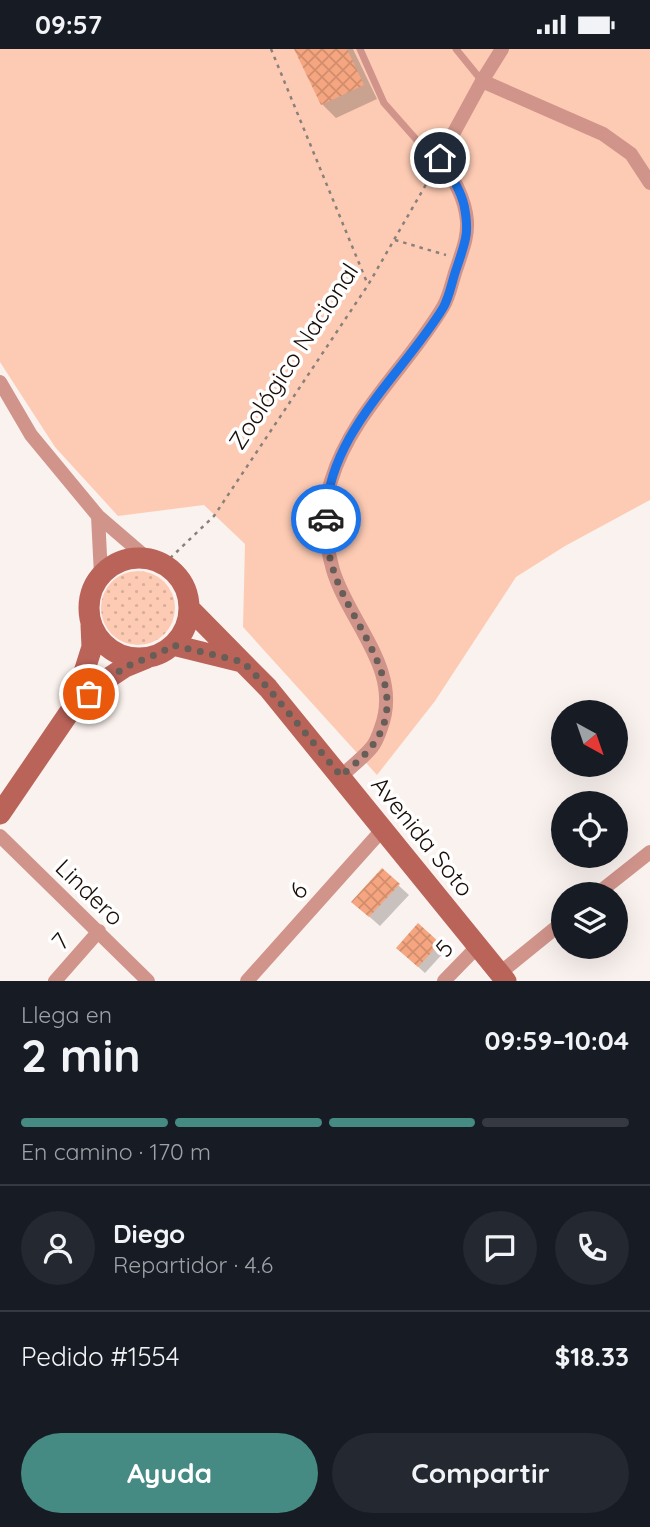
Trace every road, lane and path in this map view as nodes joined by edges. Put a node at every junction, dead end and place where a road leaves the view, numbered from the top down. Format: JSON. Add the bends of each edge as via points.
{"nodes":[{"id":1,"x":271,"y":49,"type":"edge"},
{"id":2,"x":360,"y":49,"type":"edge"},
{"id":3,"x":456,"y":49,"type":"edge"},
{"id":4,"x":502,"y":49,"type":"edge"},
{"id":5,"x":482,"y":81,"type":"junction"},
{"id":6,"x":440,"y":158,"type":"junction"},
{"id":7,"x":650,"y":183,"type":"edge"},
{"id":8,"x":395,"y":240,"type":"junction"},
{"id":9,"x":459,"y":258,"type":"junction"},
{"id":10,"x":368,"y":285,"type":"junction"},
{"id":11,"x":0,"y":382,"type":"edge"},
{"id":12,"x":98,"y":516,"type":"junction"},
{"id":13,"x":156,"y":561,"type":"junction"},
{"id":14,"x":101,"y":575,"type":"junction"},
{"id":15,"x":189,"y":608,"type":"junction"},
{"id":16,"x":91,"y":623,"type":"junction"},
{"id":17,"x":173,"y":645,"type":"junction"},
{"id":18,"x":151,"y":657,"type":"junction"},
{"id":19,"x":243,"y":662,"type":"junction"},
{"id":20,"x":73,"y":707,"type":"junction"},
{"id":21,"x":341,"y":776,"type":"junction"},
{"id":22,"x":0,"y":814,"type":"edge"},
{"id":23,"x":383,"y":829,"type":"junction"},
{"id":24,"x":0,"y":837,"type":"edge"},
{"id":25,"x":650,"y":852,"type":"edge"},
{"id":26,"x":612,"y":882,"type":"edge"},
{"id":27,"x":99,"y":931,"type":"junction"},
{"id":28,"x":551,"y":933,"type":"edge"},
{"id":29,"x":478,"y":946,"type":"junction"},
{"id":30,"x":503,"y":977,"type":"edge"},
{"id":31,"x":55,"y":981,"type":"edge"},
{"id":32,"x":148,"y":981,"type":"edge"},
{"id":33,"x":247,"y":981,"type":"edge"},
{"id":34,"x":444,"y":981,"type":"edge"}],
"edges":[{"from":1,"to":10,"type":"path"},
{"from":2,"to":6,"type":"lane","via":[[384,103],[422,146]]},
{"from":3,"to":5,"type":"lane"},
{"from":4,"to":5,"type":"street"},
{"from":5,"to":6,"type":"street"},
{"from":5,"to":7,"type":"street","via":[[603,134],[631,154]]},
{"from":6,"to":8,"type":"path","name":"Zoológico Nacional"},
{"from":6,"to":9,"type":"street","via":[[464,202],[466,246]]},
{"from":8,"to":9,"type":"path"},
{"from":8,"to":10,"type":"path","name":"Zoológico Nacional"},
{"from":9,"to":21,"type":"street","via":[[444,305],[345,447],[330,482],[326,540],[333,572],[376,658],[387,699],[385,717],[372,746]]},
{"from":10,"to":13,"type":"path","name":"Zoológico Nacional","via":[[214,516]]},
{"from":11,"to":12,"type":"street","via":[[31,435]]},
{"from":12,"to":13,"type":"street"},
{"from":12,"to":14,"type":"street"},
{"from":13,"to":14,"type":"street","via":[[123,561]]},
{"from":13,"to":15,"type":"street","via":[[184,585]]},
{"from":14,"to":16,"type":"street","via":[[92,590]]},
{"from":15,"to":17,"type":"street","via":[[186,625]]},
{"from":15,"to":19,"type":"street","name":"Avenida Soto"},
{"from":16,"to":18,"type":"street","via":[[108,648],[121,655]]},
{"from":16,"to":20,"type":"street","via":[[92,647]]},
{"from":17,"to":18,"type":"street"},
{"from":17,"to":19,"type":"street"},
{"from":18,"to":20,"type":"street","via":[[125,667]]},
{"from":19,"to":21,"type":"street","name":"Avenida Soto"},
{"from":20,"to":22,"type":"street"},
{"from":21,"to":23,"type":"street","name":"Avenida Soto"},
{"from":23,"to":29,"type":"street","name":"Avenida Soto"},
{"from":23,"to":33,"type":"street","name":"6"},
{"from":24,"to":27,"type":"street","name":"Lindero"},
{"from":25,"to":26,"type":"street"},
{"from":27,"to":31,"type":"street","name":"7"},
{"from":27,"to":32,"type":"street","name":"Lindero"},
{"from":28,"to":30,"type":"street"},
{"from":29,"to":30,"type":"street","name":"Avenida Soto"},
{"from":29,"to":34,"type":"street","name":"5"}]}
